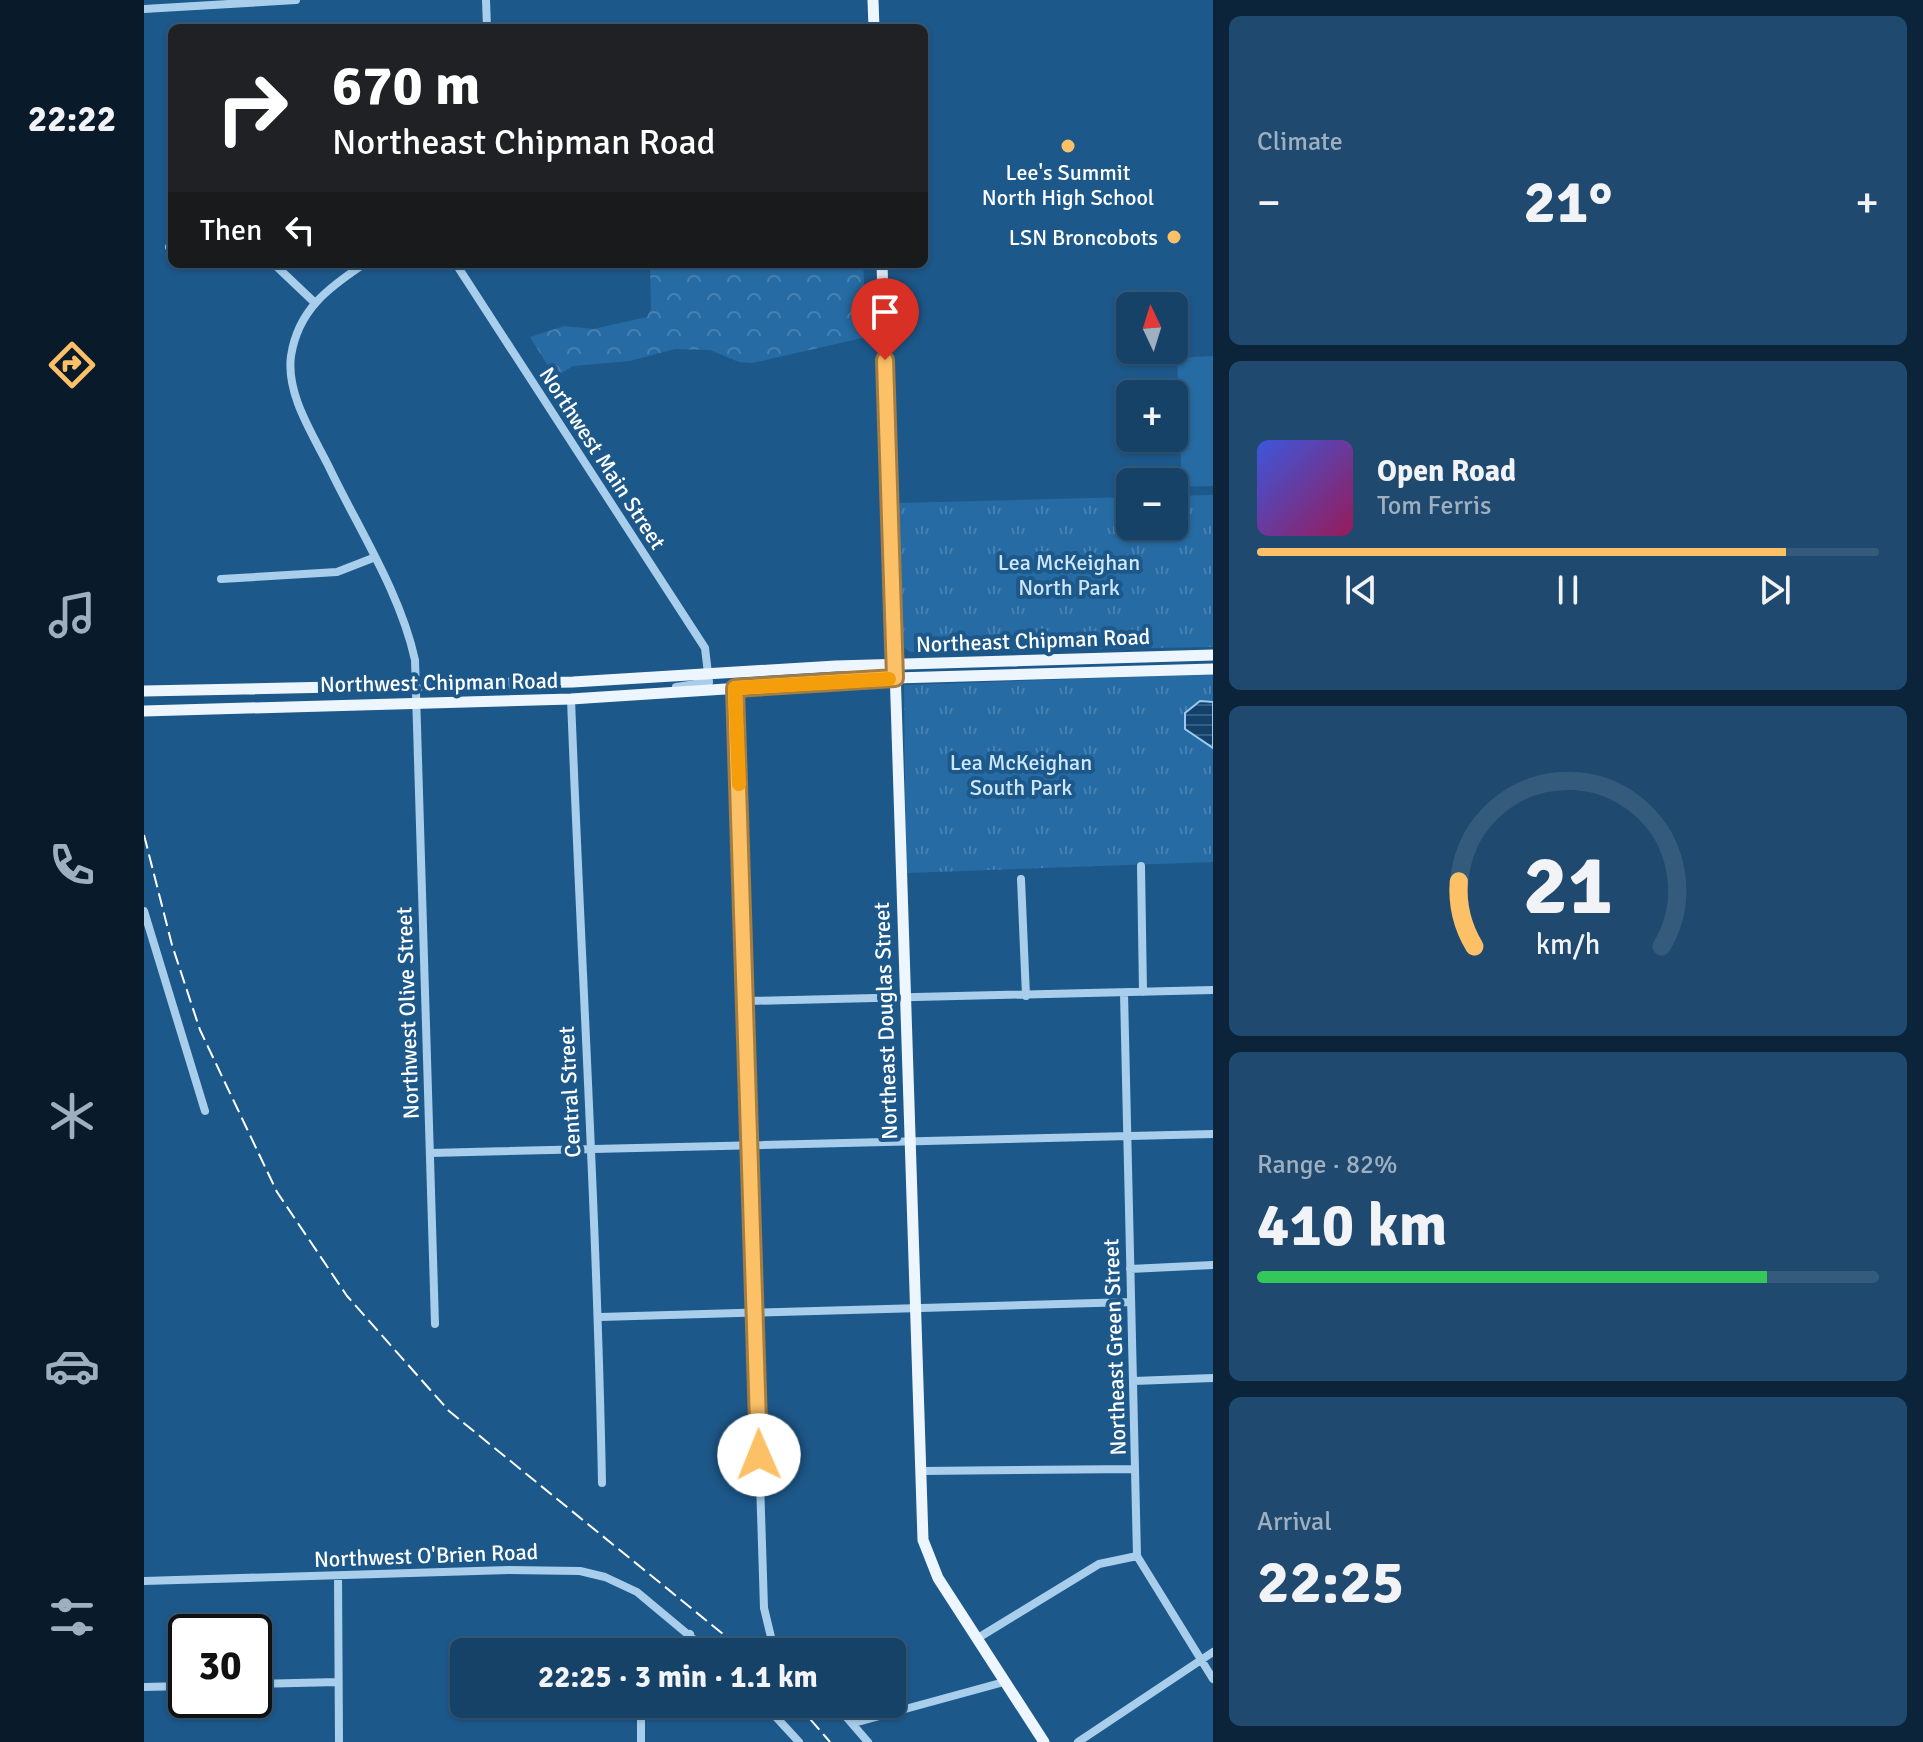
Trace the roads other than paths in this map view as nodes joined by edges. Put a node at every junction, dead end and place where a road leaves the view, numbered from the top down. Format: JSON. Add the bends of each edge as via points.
{"nodes":[{"id":1,"x":296,"y":0,"type":"edge"},
{"id":2,"x":486,"y":0,"type":"edge"},
{"id":3,"x":873,"y":0,"type":"edge"},
{"id":4,"x":144,"y":9,"type":"edge"},
{"id":5,"x":487,"y":24,"type":"edge"},
{"id":6,"x":874,"y":24,"type":"edge"},
{"id":7,"x":278,"y":268,"type":"edge"},
{"id":8,"x":359,"y":268,"type":"edge"},
{"id":9,"x":459,"y":268,"type":"edge"},
{"id":10,"x":882,"y":268,"type":"edge"},
{"id":11,"x":314,"y":302,"type":"junction"},
{"id":12,"x":373,"y":558,"type":"junction"},
{"id":13,"x":221,"y":579,"type":"dead end"},
{"id":14,"x":1213,"y":655,"type":"edge"},
{"id":15,"x":895,"y":664,"type":"junction"},
{"id":16,"x":1213,"y":669,"type":"edge"},
{"id":17,"x":711,"y":674,"type":"junction"},
{"id":18,"x":895,"y":678,"type":"junction"},
{"id":19,"x":416,"y":686,"type":"junction"},
{"id":20,"x":735,"y":688,"type":"junction"},
{"id":21,"x":144,"y":691,"type":"edge"},
{"id":22,"x":660,"y":695,"type":"junction"},
{"id":23,"x":571,"y":699,"type":"junction"},
{"id":24,"x":416,"y":701,"type":"junction"},
{"id":25,"x":144,"y":711,"type":"edge"},
{"id":26,"x":1141,"y":866,"type":"dead end"},
{"id":27,"x":1021,"y":879,"type":"dead end"},
{"id":28,"x":144,"y":911,"type":"edge"},
{"id":29,"x":1213,"y":990,"type":"edge"},
{"id":30,"x":1143,"y":992,"type":"junction"},
{"id":31,"x":1124,"y":993,"type":"junction"},
{"id":32,"x":1026,"y":996,"type":"junction"},
{"id":33,"x":905,"y":997,"type":"junction"},
{"id":34,"x":747,"y":1001,"type":"junction"},
{"id":35,"x":205,"y":1111,"type":"dead end"},
{"id":36,"x":1213,"y":1134,"type":"edge"},
{"id":37,"x":1125,"y":1137,"type":"junction"},
{"id":38,"x":909,"y":1141,"type":"junction"},
{"id":39,"x":751,"y":1146,"type":"junction"},
{"id":40,"x":591,"y":1150,"type":"junction"},
{"id":41,"x":430,"y":1153,"type":"junction"},
{"id":42,"x":1213,"y":1265,"type":"edge"},
{"id":43,"x":1130,"y":1269,"type":"junction"},
{"id":44,"x":1131,"y":1302,"type":"junction"},
{"id":45,"x":916,"y":1307,"type":"junction"},
{"id":46,"x":757,"y":1312,"type":"junction"},
{"id":47,"x":600,"y":1317,"type":"junction"},
{"id":48,"x":435,"y":1324,"type":"dead end"},
{"id":49,"x":1213,"y":1378,"type":"edge"},
{"id":50,"x":1134,"y":1381,"type":"junction"},
{"id":51,"x":1135,"y":1469,"type":"junction"},
{"id":52,"x":921,"y":1471,"type":"junction"},
{"id":53,"x":602,"y":1483,"type":"dead end"},
{"id":54,"x":1137,"y":1556,"type":"junction"},
{"id":55,"x":338,"y":1576,"type":"junction"},
{"id":56,"x":144,"y":1581,"type":"edge"},
{"id":57,"x":690,"y":1634,"type":"junction"},
{"id":58,"x":687,"y":1638,"type":"edge"},
{"id":59,"x":694,"y":1638,"type":"edge"},
{"id":60,"x":772,"y":1638,"type":"edge"},
{"id":61,"x":978,"y":1638,"type":"junction"},
{"id":62,"x":1213,"y":1652,"type":"edge"},
{"id":63,"x":1201,"y":1660,"type":"junction"},
{"id":64,"x":1213,"y":1679,"type":"edge"},
{"id":65,"x":338,"y":1682,"type":"junction"},
{"id":66,"x":1004,"y":1682,"type":"junction"},
{"id":67,"x":272,"y":1684,"type":"edge"},
{"id":68,"x":168,"y":1686,"type":"edge"},
{"id":69,"x":144,"y":1687,"type":"edge"},
{"id":70,"x":641,"y":1718,"type":"edge"},
{"id":71,"x":777,"y":1718,"type":"edge"},
{"id":72,"x":849,"y":1718,"type":"edge"},
{"id":73,"x":854,"y":1723,"type":"junction"},
{"id":74,"x":339,"y":1742,"type":"edge"},
{"id":75,"x":641,"y":1742,"type":"edge"},
{"id":76,"x":799,"y":1742,"type":"edge"},
{"id":77,"x":868,"y":1742,"type":"edge"},
{"id":78,"x":1044,"y":1742,"type":"edge"},
{"id":79,"x":1078,"y":1742,"type":"edge"}],
"edges":[{"from":1,"to":4,"type":"street"},
{"from":2,"to":5,"type":"street"},
{"from":3,"to":6,"type":"main road"},
{"from":7,"to":11,"type":"street"},
{"from":8,"to":11,"type":"street"},
{"from":9,"to":17,"type":"street","name":"Northwest Main Street","via":[[705,648]]},
{"from":10,"to":15,"type":"main road","name":"Northeast Douglas Street"},
{"from":11,"to":12,"type":"street","name":"Northwest Olive Street","via":[[291,357],[297,399]]},
{"from":12,"to":13,"type":"street","via":[[337,572]]},
{"from":12,"to":19,"type":"street","name":"Northwest Olive Street","via":[[410,638]]},
{"from":14,"to":15,"type":"main road","name":"Northeast Chipman Road"},
{"from":15,"to":17,"type":"main road","name":"Northeast Chipman Road"},
{"from":15,"to":18,"type":"main road","name":"Northeast Douglas Street"},
{"from":16,"to":18,"type":"main road","name":"Northeast Chipman Road"},
{"from":17,"to":19,"type":"main road","name":"Northwest Chipman Road"},
{"from":17,"to":22,"type":"street","via":[[709,682]]},
{"from":18,"to":20,"type":"main road","name":"Northeast Chipman Road"},
{"from":18,"to":33,"type":"main road","name":"Northeast Douglas Street"},
{"from":19,"to":21,"type":"main road","name":"Northwest Chipman Road"},
{"from":19,"to":24,"type":"street","name":"Northwest Olive Street"},
{"from":20,"to":22,"type":"main road","name":"Northwest Chipman Road"},
{"from":20,"to":34,"type":"street"},
{"from":22,"to":23,"type":"main road","name":"Northwest Chipman Road"},
{"from":23,"to":24,"type":"main road","name":"Northwest Chipman Road"},
{"from":23,"to":40,"type":"street","name":"Central Street"},
{"from":24,"to":25,"type":"main road","name":"Northwest Chipman Road"},
{"from":24,"to":41,"type":"street","name":"Northwest Olive Street"},
{"from":26,"to":30,"type":"street"},
{"from":27,"to":32,"type":"street"},
{"from":28,"to":35,"type":"street"},
{"from":29,"to":30,"type":"street"},
{"from":30,"to":31,"type":"street"},
{"from":31,"to":32,"type":"street"},
{"from":31,"to":37,"type":"street","name":"Northeast Green Street"},
{"from":32,"to":33,"type":"street"},
{"from":33,"to":34,"type":"street"},
{"from":33,"to":38,"type":"main road","name":"Northeast Douglas Street"},
{"from":34,"to":39,"type":"street"},
{"from":36,"to":37,"type":"street"},
{"from":37,"to":38,"type":"street"},
{"from":37,"to":43,"type":"street","name":"Northeast Green Street"},
{"from":38,"to":39,"type":"street"},
{"from":38,"to":45,"type":"main road","name":"Northeast Douglas Street"},
{"from":39,"to":40,"type":"street"},
{"from":39,"to":46,"type":"street"},
{"from":40,"to":41,"type":"street"},
{"from":40,"to":47,"type":"street","name":"Central Street"},
{"from":41,"to":48,"type":"street","name":"Northwest Olive Street"},
{"from":42,"to":43,"type":"street"},
{"from":43,"to":44,"type":"street","name":"Northeast Green Street"},
{"from":44,"to":45,"type":"street"},
{"from":44,"to":50,"type":"street","name":"Northeast Green Street"},
{"from":45,"to":46,"type":"street"},
{"from":45,"to":52,"type":"main road","name":"Northeast Douglas Street"},
{"from":46,"to":47,"type":"street"},
{"from":46,"to":60,"type":"street","via":[[764,1608]]},
{"from":47,"to":53,"type":"street","name":"Central Street"},
{"from":49,"to":50,"type":"street"},
{"from":50,"to":51,"type":"street","name":"Northeast Green Street"},
{"from":51,"to":52,"type":"street"},
{"from":51,"to":54,"type":"street","name":"Northeast Green Street"},
{"from":52,"to":61,"type":"main road","name":"Northeast Douglas Street","via":[[928,1560]]},
{"from":54,"to":61,"type":"street","via":[[1099,1564]]},
{"from":54,"to":63,"type":"street"},
{"from":55,"to":56,"type":"street","name":"Northwest O'Brien Road"},
{"from":55,"to":57,"type":"street","name":"Northwest O'Brien Road","via":[[580,1571],[637,1592]]},
{"from":55,"to":65,"type":"street"},
{"from":57,"to":58,"type":"street"},
{"from":57,"to":59,"type":"street"},
{"from":61,"to":66,"type":"main road","name":"Northeast Douglas Street"},
{"from":62,"to":63,"type":"street"},
{"from":63,"to":64,"type":"street"},
{"from":63,"to":79,"type":"street"},
{"from":65,"to":67,"type":"street"},
{"from":65,"to":74,"type":"street"},
{"from":66,"to":73,"type":"street"},
{"from":66,"to":78,"type":"main road","name":"Northeast Douglas Street"},
{"from":68,"to":69,"type":"street"},
{"from":70,"to":75,"type":"street"},
{"from":71,"to":76,"type":"street"},
{"from":72,"to":73,"type":"street"},
{"from":73,"to":77,"type":"street"}]}
